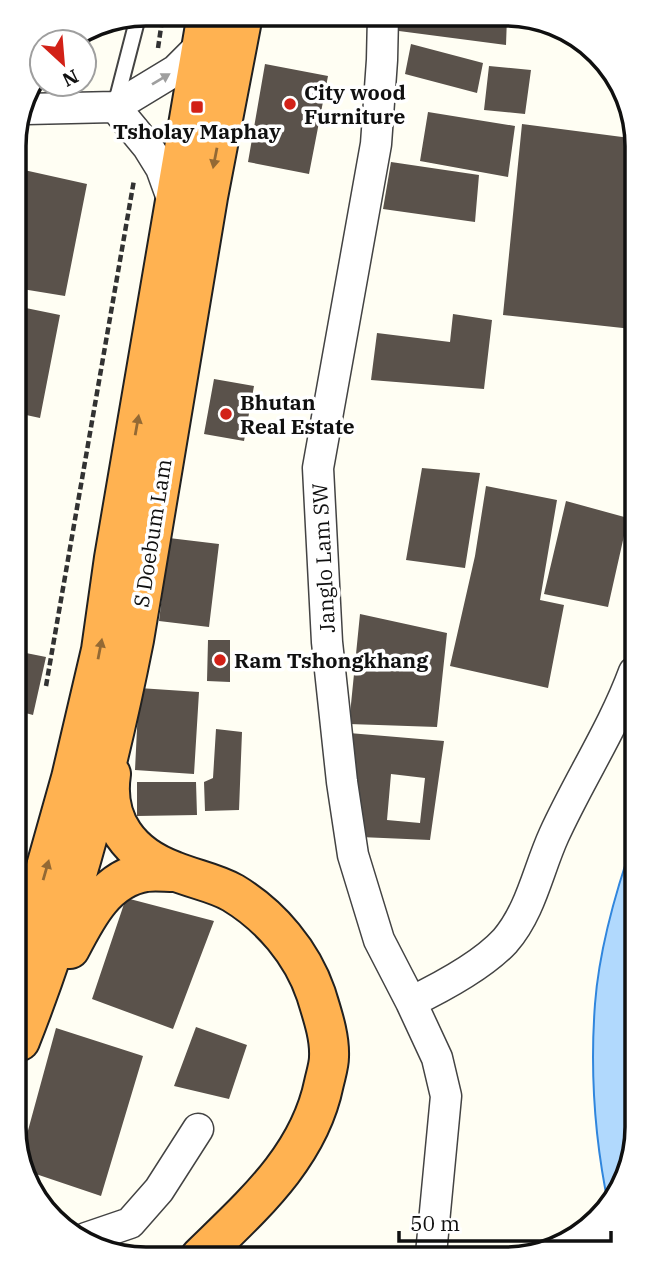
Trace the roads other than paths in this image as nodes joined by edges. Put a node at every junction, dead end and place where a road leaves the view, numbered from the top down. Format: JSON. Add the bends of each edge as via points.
{"nodes":[{"id":1,"x":241,"y":26,"type":"edge"},
{"id":2,"x":383,"y":26,"type":"edge"},
{"id":3,"x":135,"y":27,"type":"edge"},
{"id":4,"x":204,"y":30,"type":"edge"},
{"id":5,"x":115,"y":107,"type":"junction"},
{"id":6,"x":32,"y":110,"type":"edge"},
{"id":7,"x":174,"y":204,"type":"junction"},
{"id":8,"x":624,"y":697,"type":"edge"},
{"id":9,"x":120,"y":709,"type":"junction"},
{"id":10,"x":174,"y":872,"type":"junction"},
{"id":11,"x":26,"y":938,"type":"edge"},
{"id":12,"x":37,"y":998,"type":"junction"},
{"id":13,"x":411,"y":1002,"type":"junction"},
{"id":14,"x":26,"y":1026,"type":"edge"},
{"id":15,"x":198,"y":1129,"type":"dead end"},
{"id":16,"x":94,"y":1235,"type":"edge"},
{"id":17,"x":210,"y":1247,"type":"edge"},
{"id":18,"x":432,"y":1247,"type":"edge"}],
"edges":[{"from":1,"to":9,"type":"highway","name":"S Doebum Lam","one_way":true},
{"from":2,"to":13,"type":"street","name":"Janglo Lam SW","via":[[376,144],[318,468],[327,642],[353,855],[379,940]]},
{"from":3,"to":5,"type":"lane"},
{"from":5,"to":4,"type":"street","one_way":true,"via":[[176,70]]},
{"from":4,"to":7,"type":"highway","name":"S Doebum Lam"},
{"from":5,"to":6,"type":"street"},
{"from":5,"to":7,"type":"street","via":[[149,147]]},
{"from":11,"to":7,"type":"highway","name":"S Doebum Lam","one_way":true,"via":[[101,650]]},
{"from":8,"to":13,"type":"street","via":[[554,835],[524,914],[504,942],[455,980]]},
{"from":9,"to":10,"type":"highway","via":[[108,790],[113,813],[132,846]]},
{"from":9,"to":12,"type":"highway","name":"S Doebum Lam","via":[[62,928]]},
{"from":10,"to":12,"type":"highway","via":[[145,872],[122,879],[106,891]]},
{"from":10,"to":17,"type":"highway","via":[[232,892],[264,915],[291,946],[312,983],[325,1022],[329,1057],[320,1101],[305,1138],[279,1177]]},
{"from":12,"to":14,"type":"highway","name":"S Doebum Lam"},
{"from":13,"to":18,"type":"street","name":"Janglo Lam SW","via":[[437,1058],[446,1096]]},
{"from":15,"to":16,"type":"street","via":[[159,1190],[130,1223]]}]}
